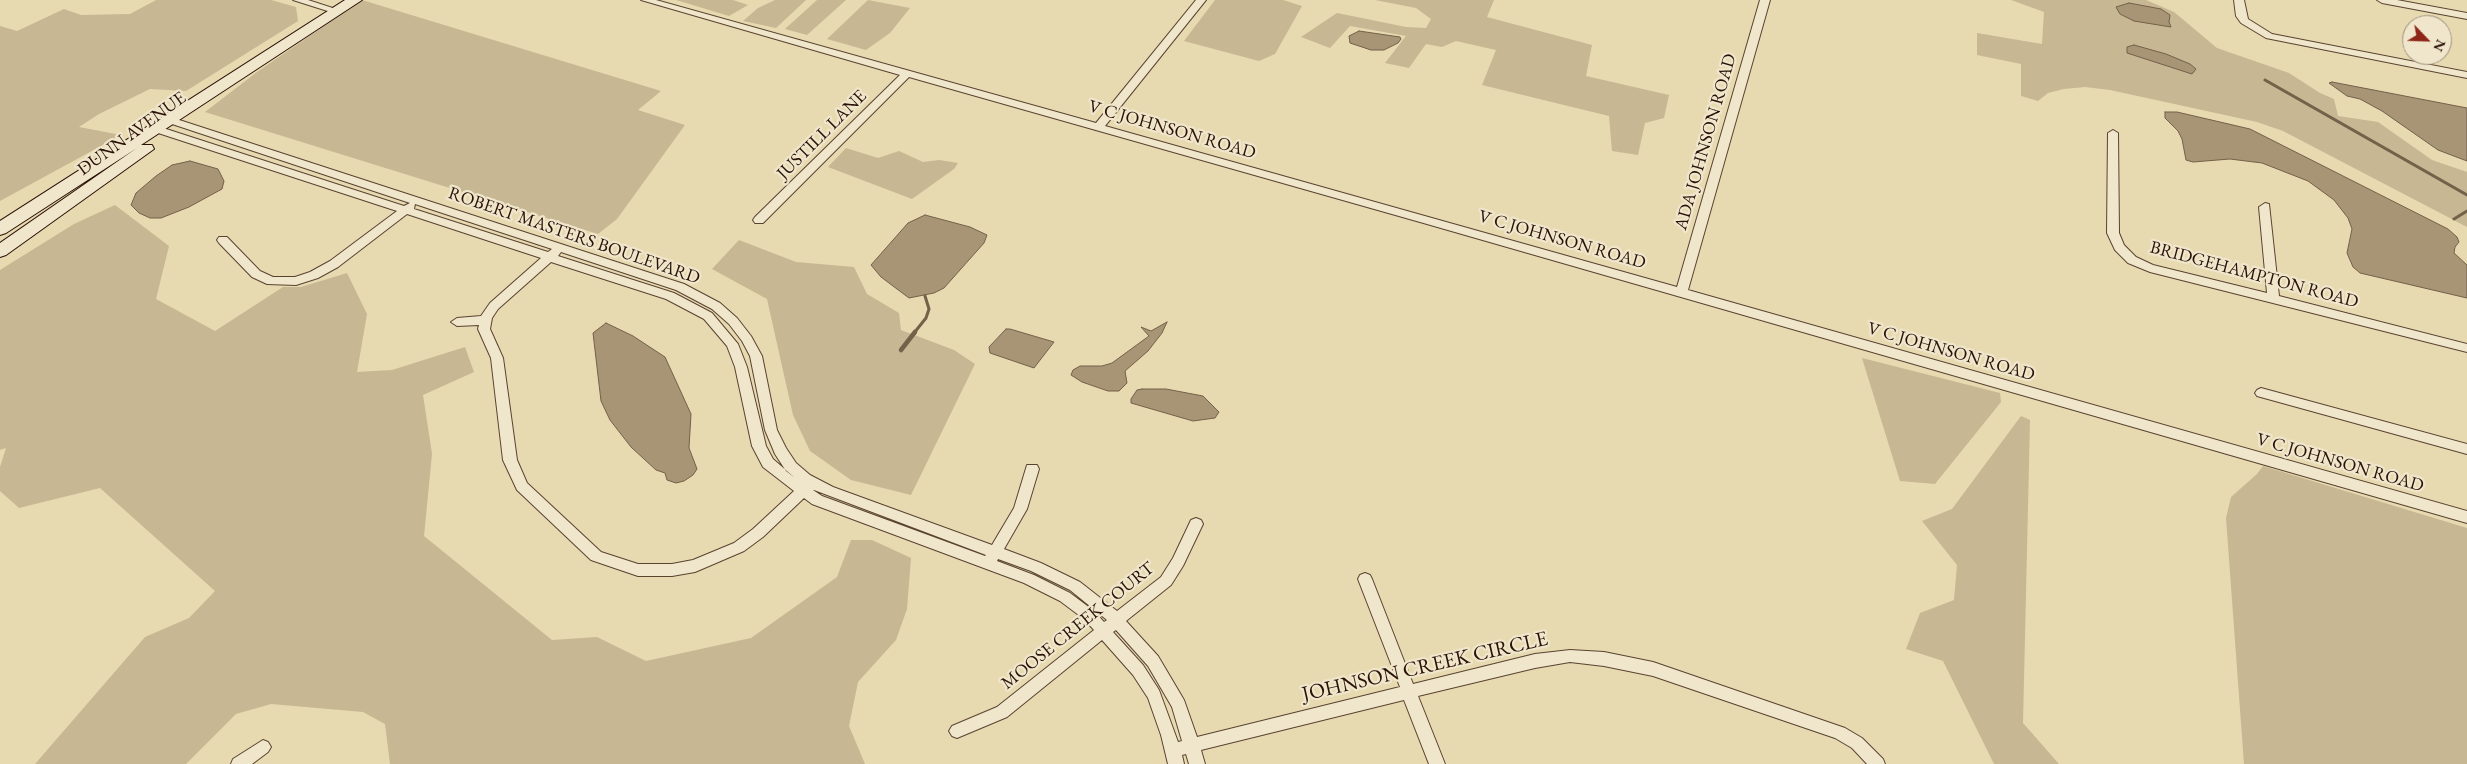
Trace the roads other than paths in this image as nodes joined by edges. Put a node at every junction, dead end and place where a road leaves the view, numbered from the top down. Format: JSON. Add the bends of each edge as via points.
{"nodes":[{"id":1,"x":298,"y":0,"type":"edge"},
{"id":2,"x":355,"y":0,"type":"edge"},
{"id":3,"x":646,"y":0,"type":"edge"},
{"id":4,"x":1201,"y":0,"type":"edge"},
{"id":5,"x":1765,"y":0,"type":"edge"},
{"id":6,"x":2239,"y":0,"type":"edge"},
{"id":7,"x":2382,"y":0,"type":"edge"},
{"id":8,"x":337,"y":11,"type":"junction"},
{"id":9,"x":2467,"y":16,"type":"edge"},
{"id":10,"x":286,"y":46,"type":"joint"},
{"id":11,"x":908,"y":73,"type":"junction"},
{"id":12,"x":2467,"y":75,"type":"edge"},
{"id":13,"x":169,"y":126,"type":"junction"},
{"id":14,"x":1100,"y":127,"type":"junction"},
{"id":15,"x":2113,"y":133,"type":"dead end"},
{"id":16,"x":417,"y":201,"type":"junction"},
{"id":17,"x":2264,"y":208,"type":"dead end"},
{"id":18,"x":406,"y":210,"type":"junction"},
{"id":19,"x":760,"y":220,"type":"dead end"},
{"id":20,"x":0,"y":230,"type":"edge"},
{"id":21,"x":223,"y":240,"type":"dead end"},
{"id":22,"x":0,"y":251,"type":"edge"},
{"id":23,"x":555,"y":252,"type":"junction"},
{"id":24,"x":1681,"y":292,"type":"junction"},
{"id":25,"x":2273,"y":300,"type":"junction"},
{"id":26,"x":485,"y":320,"type":"junction"},
{"id":27,"x":457,"y":322,"type":"dead end"},
{"id":28,"x":2467,"y":348,"type":"edge"},
{"id":29,"x":2261,"y":393,"type":"dead end"},
{"id":30,"x":2467,"y":449,"type":"edge"},
{"id":31,"x":1032,"y":469,"type":"dead end"},
{"id":32,"x":808,"y":487,"type":"junction"},
{"id":33,"x":2467,"y":517,"type":"edge"},
{"id":34,"x":1196,"y":524,"type":"dead end"},
{"id":35,"x":992,"y":558,"type":"junction"},
{"id":36,"x":1365,"y":580,"type":"dead end"},
{"id":37,"x":1117,"y":620,"type":"junction"},
{"id":38,"x":1104,"y":630,"type":"junction"},
{"id":39,"x":1409,"y":692,"type":"junction"},
{"id":40,"x":957,"y":731,"type":"dead end"},
{"id":41,"x":1192,"y":745,"type":"junction"},
{"id":42,"x":263,"y":747,"type":"dead end"},
{"id":43,"x":1175,"y":757,"type":"edge"},
{"id":44,"x":239,"y":764,"type":"edge"},
{"id":45,"x":1197,"y":764,"type":"edge"},
{"id":46,"x":1437,"y":764,"type":"edge"},
{"id":47,"x":1878,"y":764,"type":"edge"}],
"edges":[{"from":1,"to":8,"type":"street"},
{"from":2,"to":8,"type":"main road","name":"DUNN AVENUE"},
{"from":3,"to":11,"type":"street","name":"V C JOHNSON ROAD"},
{"from":4,"to":14,"type":"street"},
{"from":5,"to":24,"type":"street","name":"ADA JOHNSON ROAD"},
{"from":6,"to":12,"type":"street","via":[[2244,21],[2269,36]]},
{"from":7,"to":9,"type":"street"},
{"from":8,"to":10,"type":"main road","name":"DUNN AVENUE"},
{"from":10,"to":13,"type":"main road","name":"DUNN AVENUE"},
{"from":11,"to":14,"type":"street","name":"V C JOHNSON ROAD"},
{"from":11,"to":19,"type":"street","name":"JUSTILL LANE"},
{"from":13,"to":16,"type":"street","name":"ROBERT MASTERS BOULEVARD"},
{"from":13,"to":18,"type":"street","name":"ROBERT MASTERS BOULEVARD"},
{"from":13,"to":20,"type":"main road","name":"DUNN AVENUE"},
{"from":13,"to":22,"type":"main road","name":"DUNN AVENUE","via":[[110,175]]},
{"from":14,"to":24,"type":"street","name":"V C JOHNSON ROAD"},
{"from":15,"to":25,"type":"street","name":"BRIDGEHAMPTON ROAD","via":[[2113,233],[2119,248],[2132,260],[2150,268]]},
{"from":16,"to":18,"type":"street"},
{"from":16,"to":23,"type":"street","name":"ROBERT MASTERS BOULEVARD"},
{"from":17,"to":25,"type":"street"},
{"from":18,"to":21,"type":"street","via":[[334,264],[296,281],[272,281],[256,274]]},
{"from":18,"to":23,"type":"street","name":"ROBERT MASTERS BOULEVARD"},
{"from":23,"to":26,"type":"street","via":[[494,306]]},
{"from":23,"to":32,"type":"street","name":"ROBERT MASTERS BOULEVARD","via":[[670,296],[691,306],[719,327],[732,344],[741,367],[759,446],[768,463]]},
{"from":23,"to":32,"type":"street","name":"ROBERT MASTERS BOULEVARD","via":[[680,288],[716,306],[733,321],[756,356],[771,430],[780,450]]},
{"from":24,"to":33,"type":"street","name":"V C JOHNSON ROAD"},
{"from":25,"to":28,"type":"street","name":"BRIDGEHAMPTON ROAD"},
{"from":26,"to":27,"type":"street"},
{"from":26,"to":32,"type":"street","via":[[484,329],[497,358],[510,460],[522,486],[596,556],[638,570],[695,566],[745,542]]},
{"from":29,"to":30,"type":"street"},
{"from":31,"to":35,"type":"street","via":[[1020,509]]},
{"from":32,"to":35,"type":"street","name":"ROBERT MASTERS BOULEVARD","via":[[817,500]]},
{"from":34,"to":37,"type":"street","name":"MOOSE CREEK COURT","via":[[1166,581]]},
{"from":35,"to":37,"type":"street","name":"ROBERT MASTERS BOULEVARD","via":[[1036,566],[1075,586]]},
{"from":35,"to":38,"type":"street","name":"ROBERT MASTERS BOULEVARD","via":[[1065,597]]},
{"from":36,"to":39,"type":"street"},
{"from":37,"to":38,"type":"street","name":"MOOSE CREEK COURT"},
{"from":37,"to":41,"type":"street","name":"ROBERT MASTERS BOULEVARD","via":[[1153,661],[1168,684],[1179,705]]},
{"from":38,"to":40,"type":"street","name":"MOOSE CREEK COURT","via":[[1002,712]]},
{"from":38,"to":43,"type":"street","name":"ROBERT MASTERS BOULEVARD","via":[[1138,670],[1154,695]]},
{"from":39,"to":41,"type":"street","name":"JOHNSON CREEK CIRCLE"},
{"from":39,"to":46,"type":"street"},
{"from":39,"to":47,"type":"street","name":"JOHNSON CREEK CIRCLE","via":[[1535,661],[1570,656],[1604,659],[1653,669],[1840,733],[1857,743]]},
{"from":41,"to":43,"type":"street","name":"JOHNSON CREEK CIRCLE"},
{"from":41,"to":45,"type":"street","name":"ROBERT MASTERS BOULEVARD"},
{"from":42,"to":44,"type":"street"}]}
